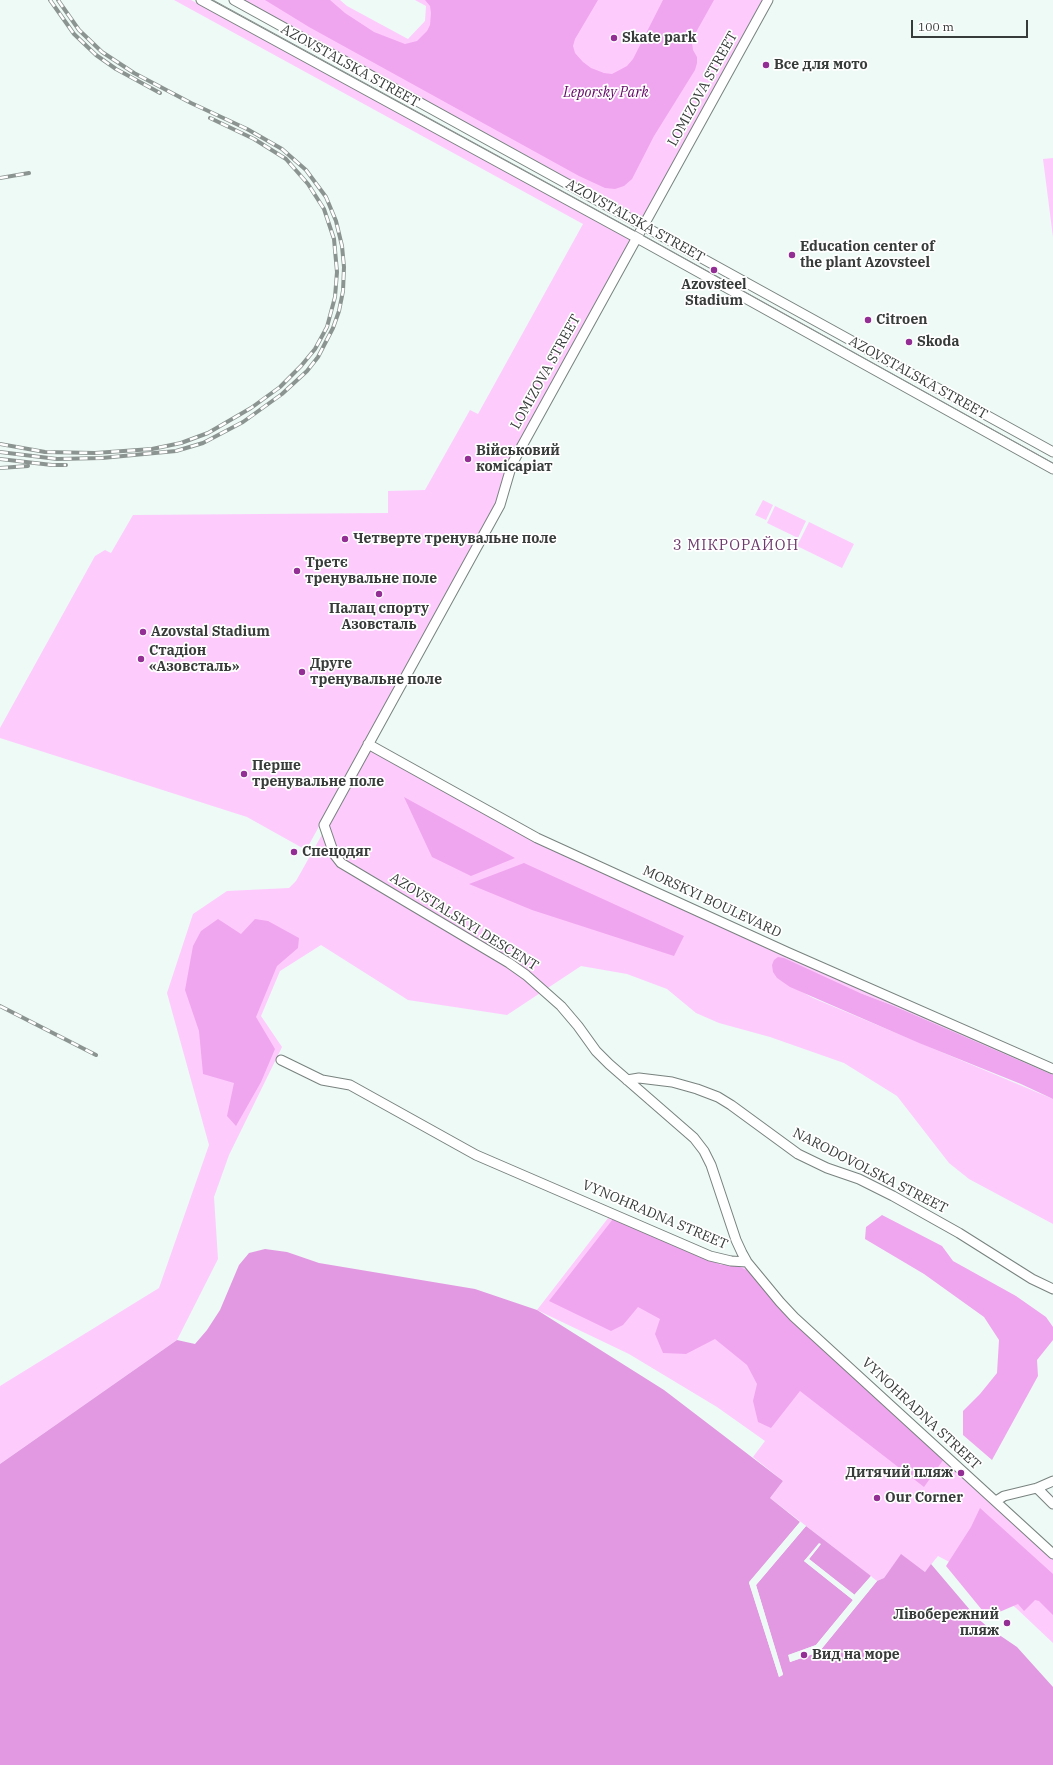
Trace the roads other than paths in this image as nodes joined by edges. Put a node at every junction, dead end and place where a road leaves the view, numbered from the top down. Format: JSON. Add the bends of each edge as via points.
{"nodes":[{"id":1,"x":201,"y":0,"type":"edge"},
{"id":2,"x":234,"y":0,"type":"edge"},
{"id":3,"x":768,"y":0,"type":"edge"},
{"id":4,"x":644,"y":225,"type":"junction"},
{"id":5,"x":636,"y":238,"type":"junction"},
{"id":6,"x":1053,"y":452,"type":"edge"},
{"id":7,"x":1053,"y":470,"type":"edge"},
{"id":8,"x":368,"y":744,"type":"junction"},
{"id":9,"x":324,"y":825,"type":"joint"},
{"id":10,"x":281,"y":1060,"type":"dead end"},
{"id":11,"x":1053,"y":1069,"type":"edge"},
{"id":12,"x":627,"y":1080,"type":"junction"},
{"id":13,"x":747,"y":1262,"type":"junction"},
{"id":14,"x":1053,"y":1289,"type":"edge"},
{"id":15,"x":1053,"y":1481,"type":"edge"},
{"id":16,"x":1036,"y":1488,"type":"junction"},
{"id":17,"x":996,"y":1502,"type":"junction"},
{"id":18,"x":1053,"y":1504,"type":"edge"},
{"id":19,"x":1053,"y":1554,"type":"edge"}],
"edges":[{"from":1,"to":5,"type":"street","name":"AZOVSTALSKA STREET"},
{"from":2,"to":4,"type":"street","name":"AZOVSTALSKA STREET"},
{"from":3,"to":4,"type":"street","name":"LOMIZOVA STREET"},
{"from":4,"to":5,"type":"street","name":"LOMIZOVA STREET"},
{"from":4,"to":6,"type":"street","name":"AZOVSTALSKA STREET"},
{"from":5,"to":7,"type":"street","name":"AZOVSTALSKA STREET"},
{"from":5,"to":8,"type":"street","name":"LOMIZOVA STREET","via":[[512,464],[500,505]]},
{"from":8,"to":9,"type":"street","name":"LOMIZOVA STREET"},
{"from":8,"to":11,"type":"street","name":"MORSKYI BOULEVARD","via":[[537,838]]},
{"from":9,"to":12,"type":"street","name":"AZOVSTALSKYI DESCENT","via":[[334,854],[341,863],[526,975],[562,1006],[596,1051]]},
{"from":10,"to":13,"type":"street","name":"VYNOHRADNA STREET","via":[[322,1080],[350,1084],[476,1155],[710,1256]]},
{"from":12,"to":13,"type":"street","name":"AZOVSTALSKYI DESCENT","via":[[694,1138],[704,1151],[736,1240]]},
{"from":12,"to":14,"type":"street","name":"NARODOVOLSKA STREET","via":[[639,1078],[672,1082],[718,1097],[798,1154],[893,1196]]},
{"from":13,"to":17,"type":"street","name":"VYNOHRADNA STREET","via":[[794,1317]]},
{"from":15,"to":16,"type":"street"},
{"from":16,"to":17,"type":"street","via":[[1004,1496]]},
{"from":16,"to":18,"type":"street"},
{"from":17,"to":19,"type":"street","name":"VYNOHRADNA STREET"}]}
